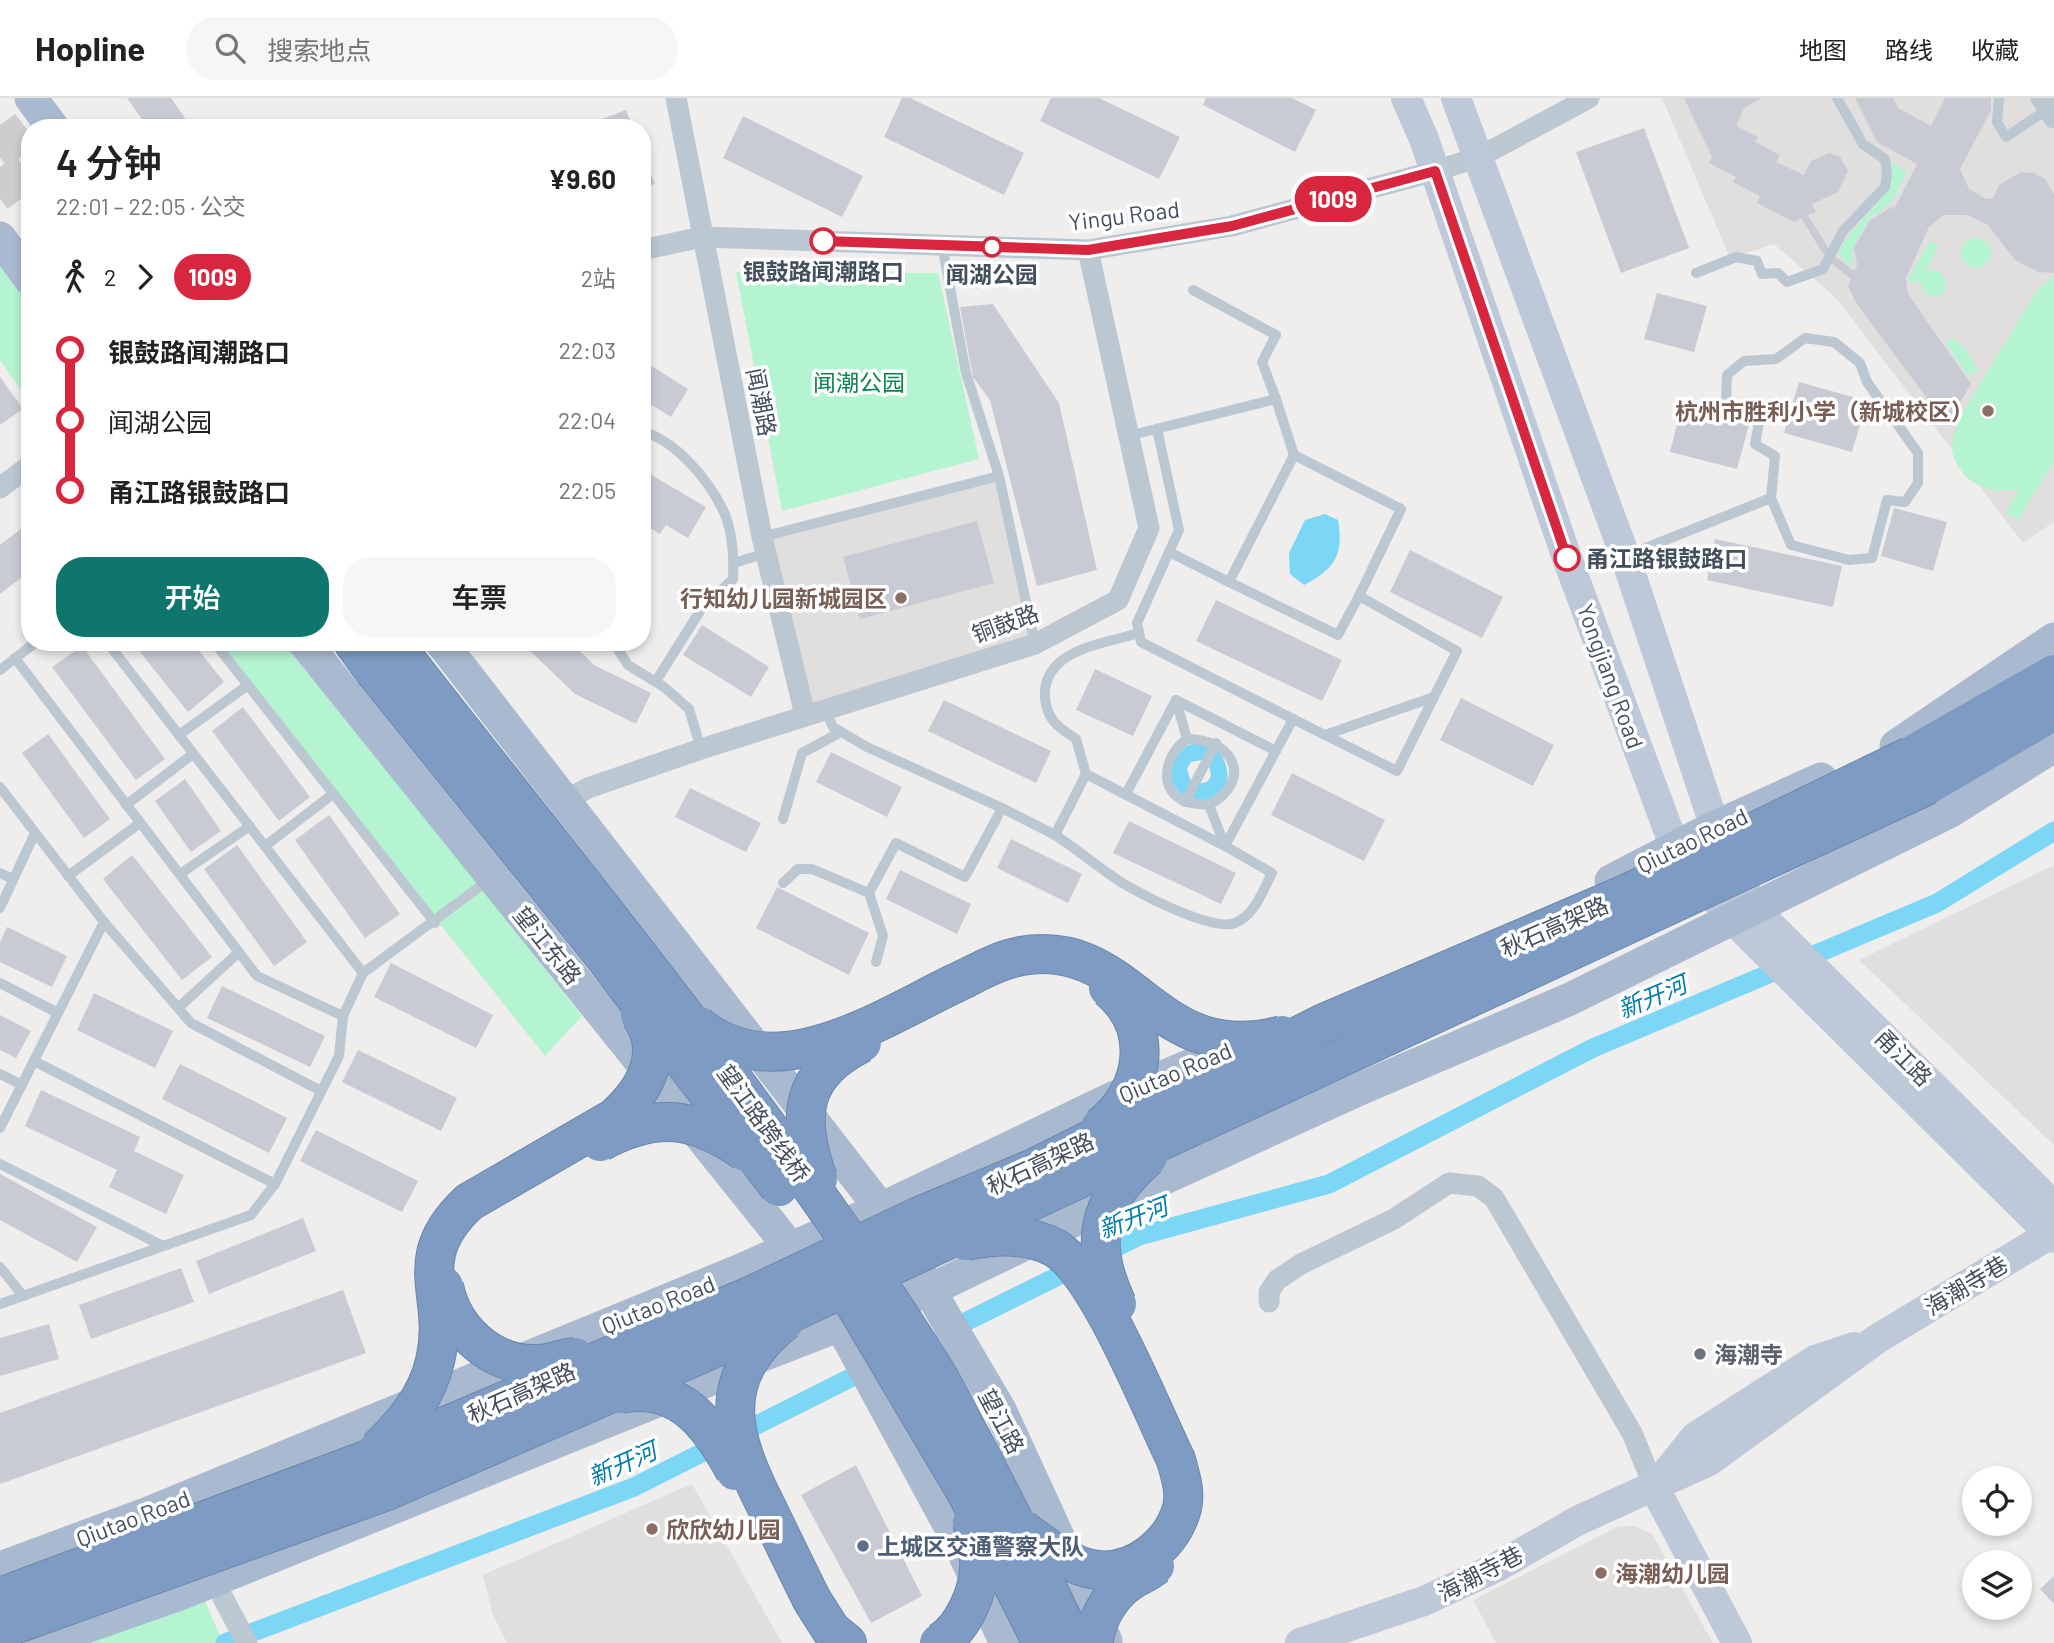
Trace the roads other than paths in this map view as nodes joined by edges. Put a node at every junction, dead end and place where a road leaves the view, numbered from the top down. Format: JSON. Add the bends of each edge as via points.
{"nodes":[{"id":1,"x":31,"y":98,"type":"edge"},
{"id":2,"x":676,"y":98,"type":"edge"},
{"id":3,"x":1406,"y":98,"type":"edge"},
{"id":4,"x":1456,"y":98,"type":"edge"},
{"id":5,"x":1589,"y":98,"type":"edge"},
{"id":6,"x":1837,"y":98,"type":"edge"},
{"id":7,"x":1999,"y":98,"type":"edge"},
{"id":8,"x":2048,"y":108,"type":"edge"},
{"id":9,"x":46,"y":119,"type":"edge"},
{"id":10,"x":1479,"y":157,"type":"junction"},
{"id":11,"x":1435,"y":171,"type":"junction"},
{"id":12,"x":702,"y":237,"type":"junction"},
{"id":13,"x":0,"y":238,"type":"edge"},
{"id":14,"x":942,"y":245,"type":"junction"},
{"id":15,"x":651,"y":248,"type":"edge"},
{"id":16,"x":1088,"y":250,"type":"junction"},
{"id":17,"x":21,"y":267,"type":"edge"},
{"id":18,"x":1696,"y":273,"type":"dead end"},
{"id":19,"x":1193,"y":290,"type":"dead end"},
{"id":20,"x":1276,"y":399,"type":"junction"},
{"id":21,"x":1157,"y":429,"type":"junction"},
{"id":22,"x":1128,"y":436,"type":"junction"},
{"id":23,"x":651,"y":437,"type":"edge"},
{"id":24,"x":1294,"y":455,"type":"junction"},
{"id":25,"x":21,"y":472,"type":"edge"},
{"id":26,"x":999,"y":476,"type":"junction"},
{"id":27,"x":0,"y":488,"type":"edge"},
{"id":28,"x":1771,"y":498,"type":"junction"},
{"id":29,"x":764,"y":545,"type":"junction"},
{"id":30,"x":1169,"y":552,"type":"junction"},
{"id":31,"x":1625,"y":556,"type":"junction"},
{"id":32,"x":734,"y":563,"type":"junction"},
{"id":33,"x":1228,"y":582,"type":"junction"},
{"id":34,"x":1359,"y":596,"type":"junction"},
{"id":35,"x":1139,"y":633,"type":"junction"},
{"id":36,"x":2054,"y":639,"type":"edge"},
{"id":37,"x":1035,"y":644,"type":"junction"},
{"id":38,"x":25,"y":651,"type":"edge"},
{"id":39,"x":114,"y":651,"type":"edge"},
{"id":40,"x":221,"y":651,"type":"edge"},
{"id":41,"x":311,"y":651,"type":"edge"},
{"id":42,"x":379,"y":651,"type":"edge"},
{"id":43,"x":379,"y":651,"type":"edge"},
{"id":44,"x":448,"y":651,"type":"edge"},
{"id":45,"x":619,"y":651,"type":"edge"},
{"id":46,"x":15,"y":659,"type":"junction"},
{"id":47,"x":0,"y":670,"type":"edge"},
{"id":48,"x":2054,"y":674,"type":"edge"},
{"id":49,"x":656,"y":681,"type":"junction"},
{"id":50,"x":248,"y":685,"type":"junction"},
{"id":51,"x":1434,"y":698,"type":"junction"},
{"id":52,"x":1177,"y":700,"type":"junction"},
{"id":53,"x":2054,"y":711,"type":"edge"},
{"id":54,"x":815,"y":712,"type":"junction"},
{"id":55,"x":1293,"y":719,"type":"junction"},
{"id":56,"x":841,"y":732,"type":"junction"},
{"id":57,"x":179,"y":735,"type":"junction"},
{"id":58,"x":1325,"y":735,"type":"junction"},
{"id":59,"x":1187,"y":739,"type":"junction"},
{"id":60,"x":1216,"y":743,"type":"junction"},
{"id":61,"x":2054,"y":746,"type":"edge"},
{"id":62,"x":702,"y":749,"type":"junction"},
{"id":63,"x":1276,"y":751,"type":"junction"},
{"id":64,"x":193,"y":754,"type":"junction"},
{"id":65,"x":1086,"y":774,"type":"junction"},
{"id":66,"x":0,"y":787,"type":"edge"},
{"id":67,"x":333,"y":794,"type":"junction"},
{"id":68,"x":1126,"y":794,"type":"junction"},
{"id":69,"x":563,"y":802,"type":"junction"},
{"id":70,"x":1185,"y":802,"type":"junction"},
{"id":71,"x":126,"y":805,"type":"junction"},
{"id":72,"x":1209,"y":805,"type":"junction"},
{"id":73,"x":1002,"y":808,"type":"junction"},
{"id":74,"x":783,"y":819,"type":"dead end"},
{"id":75,"x":140,"y":822,"type":"junction"},
{"id":76,"x":250,"y":826,"type":"junction"},
{"id":77,"x":1715,"y":827,"type":"junction"},
{"id":78,"x":35,"y":832,"type":"junction"},
{"id":79,"x":1055,"y":835,"type":"junction"},
{"id":80,"x":265,"y":846,"type":"junction"},
{"id":81,"x":1225,"y":846,"type":"junction"},
{"id":82,"x":1675,"y":848,"type":"junction"},
{"id":83,"x":0,"y":873,"type":"edge"},
{"id":84,"x":180,"y":874,"type":"junction"},
{"id":85,"x":68,"y":876,"type":"junction"},
{"id":86,"x":492,"y":877,"type":"junction"},
{"id":87,"x":13,"y":879,"type":"junction"},
{"id":88,"x":783,"y":883,"type":"dead end"},
{"id":89,"x":869,"y":894,"type":"junction"},
{"id":90,"x":0,"y":908,"type":"edge"},
{"id":91,"x":1743,"y":914,"type":"junction"},
{"id":92,"x":104,"y":922,"type":"junction"},
{"id":93,"x":435,"y":923,"type":"junction"},
{"id":94,"x":1776,"y":946,"type":"joint"},
{"id":95,"x":239,"y":952,"type":"junction"},
{"id":96,"x":606,"y":959,"type":"junction"},
{"id":97,"x":876,"y":962,"type":"dead end"},
{"id":98,"x":363,"y":973,"type":"junction"},
{"id":99,"x":0,"y":983,"type":"edge"},
{"id":100,"x":178,"y":1008,"type":"junction"},
{"id":101,"x":681,"y":1011,"type":"junction"},
{"id":102,"x":58,"y":1013,"type":"junction"},
{"id":103,"x":343,"y":1016,"type":"junction"},
{"id":104,"x":1324,"y":1023,"type":"junction"},
{"id":105,"x":34,"y":1061,"type":"junction"},
{"id":106,"x":0,"y":1074,"type":"edge"},
{"id":107,"x":22,"y":1085,"type":"junction"},
{"id":108,"x":321,"y":1091,"type":"junction"},
{"id":109,"x":0,"y":1128,"type":"edge"},
{"id":110,"x":1177,"y":1135,"type":"junction"},
{"id":111,"x":1069,"y":1151,"type":"junction"},
{"id":112,"x":0,"y":1164,"type":"edge"},
{"id":113,"x":764,"y":1166,"type":"junction"},
{"id":114,"x":275,"y":1184,"type":"junction"},
{"id":115,"x":881,"y":1209,"type":"junction"},
{"id":116,"x":831,"y":1217,"type":"junction"},
{"id":117,"x":2053,"y":1228,"type":"edge"},
{"id":118,"x":163,"y":1246,"type":"junction"},
{"id":119,"x":937,"y":1246,"type":"junction"},
{"id":120,"x":793,"y":1247,"type":"junction"},
{"id":121,"x":0,"y":1267,"type":"edge"},
{"id":122,"x":23,"y":1296,"type":"junction"},
{"id":123,"x":934,"y":1298,"type":"junction"},
{"id":124,"x":1269,"y":1302,"type":"dead end"},
{"id":125,"x":0,"y":1304,"type":"edge"},
{"id":126,"x":801,"y":1309,"type":"junction"},
{"id":127,"x":848,"y":1337,"type":"junction"},
{"id":128,"x":598,"y":1359,"type":"junction"},
{"id":129,"x":603,"y":1397,"type":"junction"},
{"id":130,"x":366,"y":1460,"type":"junction"},
{"id":131,"x":1654,"y":1487,"type":"junction"},
{"id":132,"x":966,"y":1492,"type":"junction"},
{"id":133,"x":1018,"y":1527,"type":"junction"},
{"id":134,"x":0,"y":1568,"type":"edge"},
{"id":135,"x":214,"y":1581,"type":"junction"},
{"id":136,"x":0,"y":1598,"type":"edge"},
{"id":137,"x":0,"y":1630,"type":"edge"},
{"id":138,"x":243,"y":1634,"type":"edge"},
{"id":139,"x":40,"y":1643,"type":"edge"},
{"id":140,"x":824,"y":1643,"type":"edge"},
{"id":141,"x":847,"y":1643,"type":"edge"},
{"id":142,"x":939,"y":1643,"type":"edge"},
{"id":143,"x":1006,"y":1643,"type":"edge"},
{"id":144,"x":1042,"y":1643,"type":"edge"},
{"id":145,"x":1074,"y":1643,"type":"edge"},
{"id":146,"x":1094,"y":1643,"type":"edge"},
{"id":147,"x":1107,"y":1643,"type":"edge"},
{"id":148,"x":1300,"y":1643,"type":"edge"},
{"id":149,"x":1737,"y":1643,"type":"edge"}],
"edges":[{"from":1,"to":9,"type":"main road"},
{"from":2,"to":12,"type":"street","name":"闻潮路"},
{"from":3,"to":11,"type":"main road","name":"Yongjiang Road"},
{"from":4,"to":10,"type":"main road","name":"Yongjiang Road"},
{"from":5,"to":10,"type":"street","name":"Yingu Road"},
{"from":6,"to":18,"type":"lane","via":[[1863,144],[1885,159],[1887,174],[1885,187],[1843,232],[1823,269],[1787,282],[1778,273],[1762,274],[1757,261],[1736,257]]},
{"from":7,"to":8,"type":"lane","via":[[1997,122],[2006,137]]},
{"from":10,"to":11,"type":"street","name":"Yingu Road"},
{"from":10,"to":31,"type":"main road","name":"Yongjiang Road"},
{"from":11,"to":16,"type":"street","name":"Yingu Road","via":[[1232,226]]},
{"from":11,"to":82,"type":"main road","name":"Yongjiang Road","via":[[1567,558]]},
{"from":12,"to":14,"type":"street","name":"Yingu Road"},
{"from":12,"to":15,"type":"street","name":"Yingu Road"},
{"from":12,"to":29,"type":"street","name":"闻潮路"},
{"from":13,"to":17,"type":"main road"},
{"from":14,"to":16,"type":"street","name":"Yingu Road"},
{"from":14,"to":26,"type":"lane","via":[[966,373]]},
{"from":16,"to":22,"type":"street","name":"铜鼓路"},
{"from":19,"to":20,"type":"lane","via":[[1276,335],[1262,362]]},
{"from":20,"to":21,"type":"lane"},
{"from":20,"to":24,"type":"lane"},
{"from":21,"to":22,"type":"lane"},
{"from":21,"to":30,"type":"lane","via":[[1179,530]]},
{"from":22,"to":37,"type":"street","name":"铜鼓路","via":[[1149,528],[1118,600]]},
{"from":23,"to":32,"type":"lane","via":[[688,460],[723,510]]},
{"from":24,"to":33,"type":"lane"},
{"from":24,"to":34,"type":"lane","via":[[1401,509]]},
{"from":25,"to":27,"type":"street"},
{"from":26,"to":29,"type":"lane"},
{"from":26,"to":37,"type":"lane"},
{"from":28,"to":28,"type":"lane","via":[[1791,545],[1849,560],[1872,558],[1887,500],[1905,502],[1918,483],[1918,453],[1867,382],[1860,363],[1834,342],[1805,338],[1776,359],[1744,361],[1727,375],[1726,401],[1733,411],[1760,417],[1755,444],[1775,456]]},
{"from":28,"to":31,"type":"lane"},
{"from":29,"to":32,"type":"lane"},
{"from":29,"to":54,"type":"street","name":"闻潮路"},
{"from":30,"to":33,"type":"lane"},
{"from":30,"to":35,"type":"lane","via":[[1137,623]]},
{"from":31,"to":77,"type":"main road","name":"Yongjiang Road"},
{"from":32,"to":49,"type":"lane","via":[[733,579],[700,611]]},
{"from":33,"to":34,"type":"lane","via":[[1338,635]]},
{"from":34,"to":51,"type":"lane","via":[[1457,651]]},
{"from":35,"to":55,"type":"lane","via":[[1141,642]]},
{"from":35,"to":65,"type":"lane","via":[[1064,657],[1051,668],[1045,688],[1046,713],[1076,739]]},
{"from":36,"to":77,"type":"main road","name":"Qiutao Road","via":[[1898,745]]},
{"from":37,"to":54,"type":"street","name":"铜鼓路"},
{"from":38,"to":46,"type":"lane"},
{"from":39,"to":57,"type":"lane"},
{"from":40,"to":50,"type":"lane"},
{"from":41,"to":86,"type":"main road","name":"望江东路"},
{"from":42,"to":96,"type":"highway","name":"望江路跨线桥","bridge":true},
{"from":43,"to":101,"type":"highway","name":"望江路跨线桥","bridge":true},
{"from":44,"to":69,"type":"main road"},
{"from":45,"to":49,"type":"lane","via":[[628,665]]},
{"from":46,"to":47,"type":"lane"},
{"from":46,"to":71,"type":"lane"},
{"from":48,"to":104,"type":"highway","name":"秋石高架路","bridge":true,"via":[[1910,755],[1626,894]]},
{"from":49,"to":62,"type":"lane","via":[[689,709]]},
{"from":50,"to":57,"type":"lane"},
{"from":50,"to":67,"type":"lane"},
{"from":51,"to":58,"type":"lane"},
{"from":51,"to":58,"type":"lane","via":[[1397,771]]},
{"from":52,"to":59,"type":"lane"},
{"from":52,"to":63,"type":"lane"},
{"from":52,"to":68,"type":"lane"},
{"from":53,"to":110,"type":"highway","name":"秋石高架路","bridge":true,"via":[[1928,785]]},
{"from":54,"to":56,"type":"lane"},
{"from":54,"to":62,"type":"street","name":"铜鼓路"},
{"from":55,"to":58,"type":"lane"},
{"from":55,"to":63,"type":"lane"},
{"from":56,"to":73,"type":"lane","via":[[936,781]]},
{"from":56,"to":74,"type":"lane","via":[[802,753]]},
{"from":57,"to":64,"type":"lane"},
{"from":59,"to":60,"type":"lane"},
{"from":59,"to":70,"type":"lane","via":[[1177,746],[1167,766],[1169,785]]},
{"from":60,"to":70,"type":"lane"},
{"from":60,"to":72,"type":"lane","via":[[1227,752],[1233,776],[1223,797]]},
{"from":61,"to":91,"type":"main road","via":[[1949,812]]},
{"from":62,"to":69,"type":"street","name":"铜鼓路","via":[[588,788]]},
{"from":63,"to":81,"type":"lane"},
{"from":64,"to":71,"type":"lane"},
{"from":64,"to":76,"type":"lane"},
{"from":65,"to":68,"type":"lane"},
{"from":65,"to":79,"type":"lane"},
{"from":66,"to":78,"type":"lane"},
{"from":67,"to":80,"type":"lane"},
{"from":67,"to":93,"type":"lane"},
{"from":68,"to":81,"type":"lane"},
{"from":69,"to":115,"type":"main road"},
{"from":70,"to":72,"type":"lane"},
{"from":71,"to":75,"type":"lane"},
{"from":72,"to":81,"type":"lane"},
{"from":73,"to":79,"type":"lane"},
{"from":73,"to":89,"type":"lane","via":[[965,877],[896,843]]},
{"from":75,"to":84,"type":"lane"},
{"from":75,"to":85,"type":"lane"},
{"from":76,"to":80,"type":"lane"},
{"from":76,"to":84,"type":"lane"},
{"from":77,"to":82,"type":"main road","name":"Qiutao Road"},
{"from":77,"to":91,"type":"main road","name":"Yongjiang Road"},
{"from":78,"to":85,"type":"lane"},
{"from":78,"to":87,"type":"lane"},
{"from":79,"to":81,"type":"lane","via":[[1114,878],[1153,899],[1210,922],[1233,924],[1250,914],[1272,873]]},
{"from":80,"to":98,"type":"lane"},
{"from":82,"to":91,"type":"main road","name":"Yongjiang Road"},
{"from":82,"to":115,"type":"main road","name":"Qiutao Road","via":[[1528,924],[1111,1099]]},
{"from":83,"to":87,"type":"lane"},
{"from":84,"to":95,"type":"lane"},
{"from":85,"to":92,"type":"lane"},
{"from":86,"to":93,"type":"lane"},
{"from":86,"to":120,"type":"main road","name":"望江东路"},
{"from":87,"to":90,"type":"lane"},
{"from":88,"to":89,"type":"lane","via":[[798,869],[812,869]]},
{"from":89,"to":97,"type":"lane","via":[[883,936]]},
{"from":91,"to":94,"type":"main road","name":"Yongjiang Road"},
{"from":91,"to":123,"type":"main road","via":[[1570,999],[1216,1155]]},
{"from":92,"to":100,"type":"lane"},
{"from":92,"to":102,"type":"lane"},
{"from":93,"to":98,"type":"lane"},
{"from":94,"to":117,"type":"main road","name":"甬江路"},
{"from":95,"to":100,"type":"lane"},
{"from":95,"to":103,"type":"lane","via":[[257,976]]},
{"from":96,"to":113,"type":"highway","name":"望江路跨线桥","bridge":true},
{"from":96,"to":130,"type":"highway","bridge":true,"via":[[648,1026],[653,1046],[646,1080],[614,1118],[469,1202],[449,1221],[432,1270],[438,1320],[435,1363],[414,1409]]},
{"from":98,"to":103,"type":"lane"},
{"from":99,"to":102,"type":"lane"},
{"from":100,"to":108,"type":"lane","via":[[191,1023]]},
{"from":101,"to":104,"type":"highway","bridge":true,"via":[[730,1045],[776,1054],[803,1050],[836,1039],[992,965],[1021,956],[1048,955],[1076,958],[1104,969],[1163,1017],[1209,1038],[1260,1041]]},
{"from":101,"to":116,"type":"highway","name":"望江路跨线桥","bridge":true},
{"from":102,"to":105,"type":"lane"},
{"from":103,"to":108,"type":"lane","via":[[338,1056]]},
{"from":104,"to":111,"type":"highway","name":"秋石高架路","bridge":true},
{"from":105,"to":107,"type":"lane"},
{"from":105,"to":114,"type":"lane"},
{"from":106,"to":107,"type":"lane"},
{"from":107,"to":109,"type":"lane"},
{"from":108,"to":114,"type":"lane"},
{"from":110,"to":119,"type":"highway","name":"秋石高架路","bridge":true},
{"from":110,"to":146,"type":"highway","bridge":true,"via":[[1130,1172],[1115,1192],[1099,1240],[1109,1287],[1185,1444],[1199,1483],[1194,1517],[1176,1548],[1111,1598]]},
{"from":111,"to":116,"type":"highway","bridge":true,"via":[[1115,1116],[1130,1094],[1142,1049],[1128,1010],[1102,983],[1069,969],[1026,969],[858,1044],[824,1068],[809,1093],[803,1129]]},
{"from":111,"to":128,"type":"highway","name":"秋石高架路","bridge":true,"via":[[750,1296]]},
{"from":112,"to":118,"type":"lane"},
{"from":113,"to":128,"type":"highway","bridge":true,"via":[[703,1126],[655,1121],[618,1132],[478,1208],[465,1220],[448,1248],[443,1281],[459,1325],[474,1341],[511,1360],[536,1364],[572,1357]]},
{"from":113,"to":132,"type":"highway","name":"望江路跨线桥","bridge":true,"via":[[840,1278]]},
{"from":114,"to":118,"type":"lane","via":[[251,1215]]},
{"from":115,"to":120,"type":"main road","name":"Qiutao Road"},
{"from":115,"to":123,"type":"main road","name":"望江路"},
{"from":116,"to":133,"type":"highway","name":"望江路跨线桥","bridge":true,"via":[[934,1368]]},
{"from":117,"to":131,"type":"main road","name":"海潮寺巷","via":[[1877,1339],[1815,1360],[1695,1437]]},
{"from":118,"to":122,"type":"lane"},
{"from":119,"to":126,"type":"highway","name":"秋石高架路","bridge":true},
{"from":119,"to":133,"type":"highway","bridge":true,"via":[[991,1236],[1021,1238],[1045,1244],[1069,1259],[1099,1300],[1183,1486],[1182,1507],[1160,1546],[1119,1571],[1094,1570],[1062,1557]]},
{"from":120,"to":127,"type":"main road"},
{"from":120,"to":134,"type":"main road","name":"Qiutao Road","via":[[146,1514]]},
{"from":121,"to":122,"type":"lane"},
{"from":122,"to":125,"type":"lane"},
{"from":123,"to":127,"type":"main road"},
{"from":123,"to":147,"type":"main road","name":"望江路","via":[[1000,1410]]},
{"from":124,"to":131,"type":"street","via":[[1277,1280],[1301,1264],[1394,1219],[1450,1183],[1478,1186],[1494,1198],[1632,1433]]},
{"from":126,"to":129,"type":"highway","name":"秋石高架路","bridge":true},
{"from":126,"to":141,"type":"highway","bridge":true,"via":[[774,1330],[742,1376],[735,1401],[737,1441],[812,1600],[831,1630]]},
{"from":127,"to":135,"type":"main road","via":[[755,1358]]},
{"from":127,"to":143,"type":"main road","via":[[958,1541]]},
{"from":128,"to":130,"type":"highway","name":"秋石高架路","bridge":true},
{"from":129,"to":137,"type":"highway","name":"秋石高架路","bridge":true,"via":[[387,1491]]},
{"from":129,"to":140,"type":"highway","bridge":true,"via":[[639,1390],[657,1393],[696,1412],[715,1434],[799,1605]]},
{"from":130,"to":136,"type":"highway","name":"秋石高架路","bridge":true},
{"from":131,"to":148,"type":"main road","name":"海潮寺巷","via":[[1577,1521],[1497,1567],[1424,1601]]},
{"from":131,"to":149,"type":"main road"},
{"from":132,"to":142,"type":"highway","bridge":true,"via":[[980,1563],[972,1600],[960,1622]]},
{"from":132,"to":144,"type":"highway","name":"望江路跨线桥","bridge":true},
{"from":133,"to":145,"type":"highway","name":"望江路跨线桥","bridge":true},
{"from":135,"to":138,"type":"street"},
{"from":135,"to":139,"type":"main road"}]}
